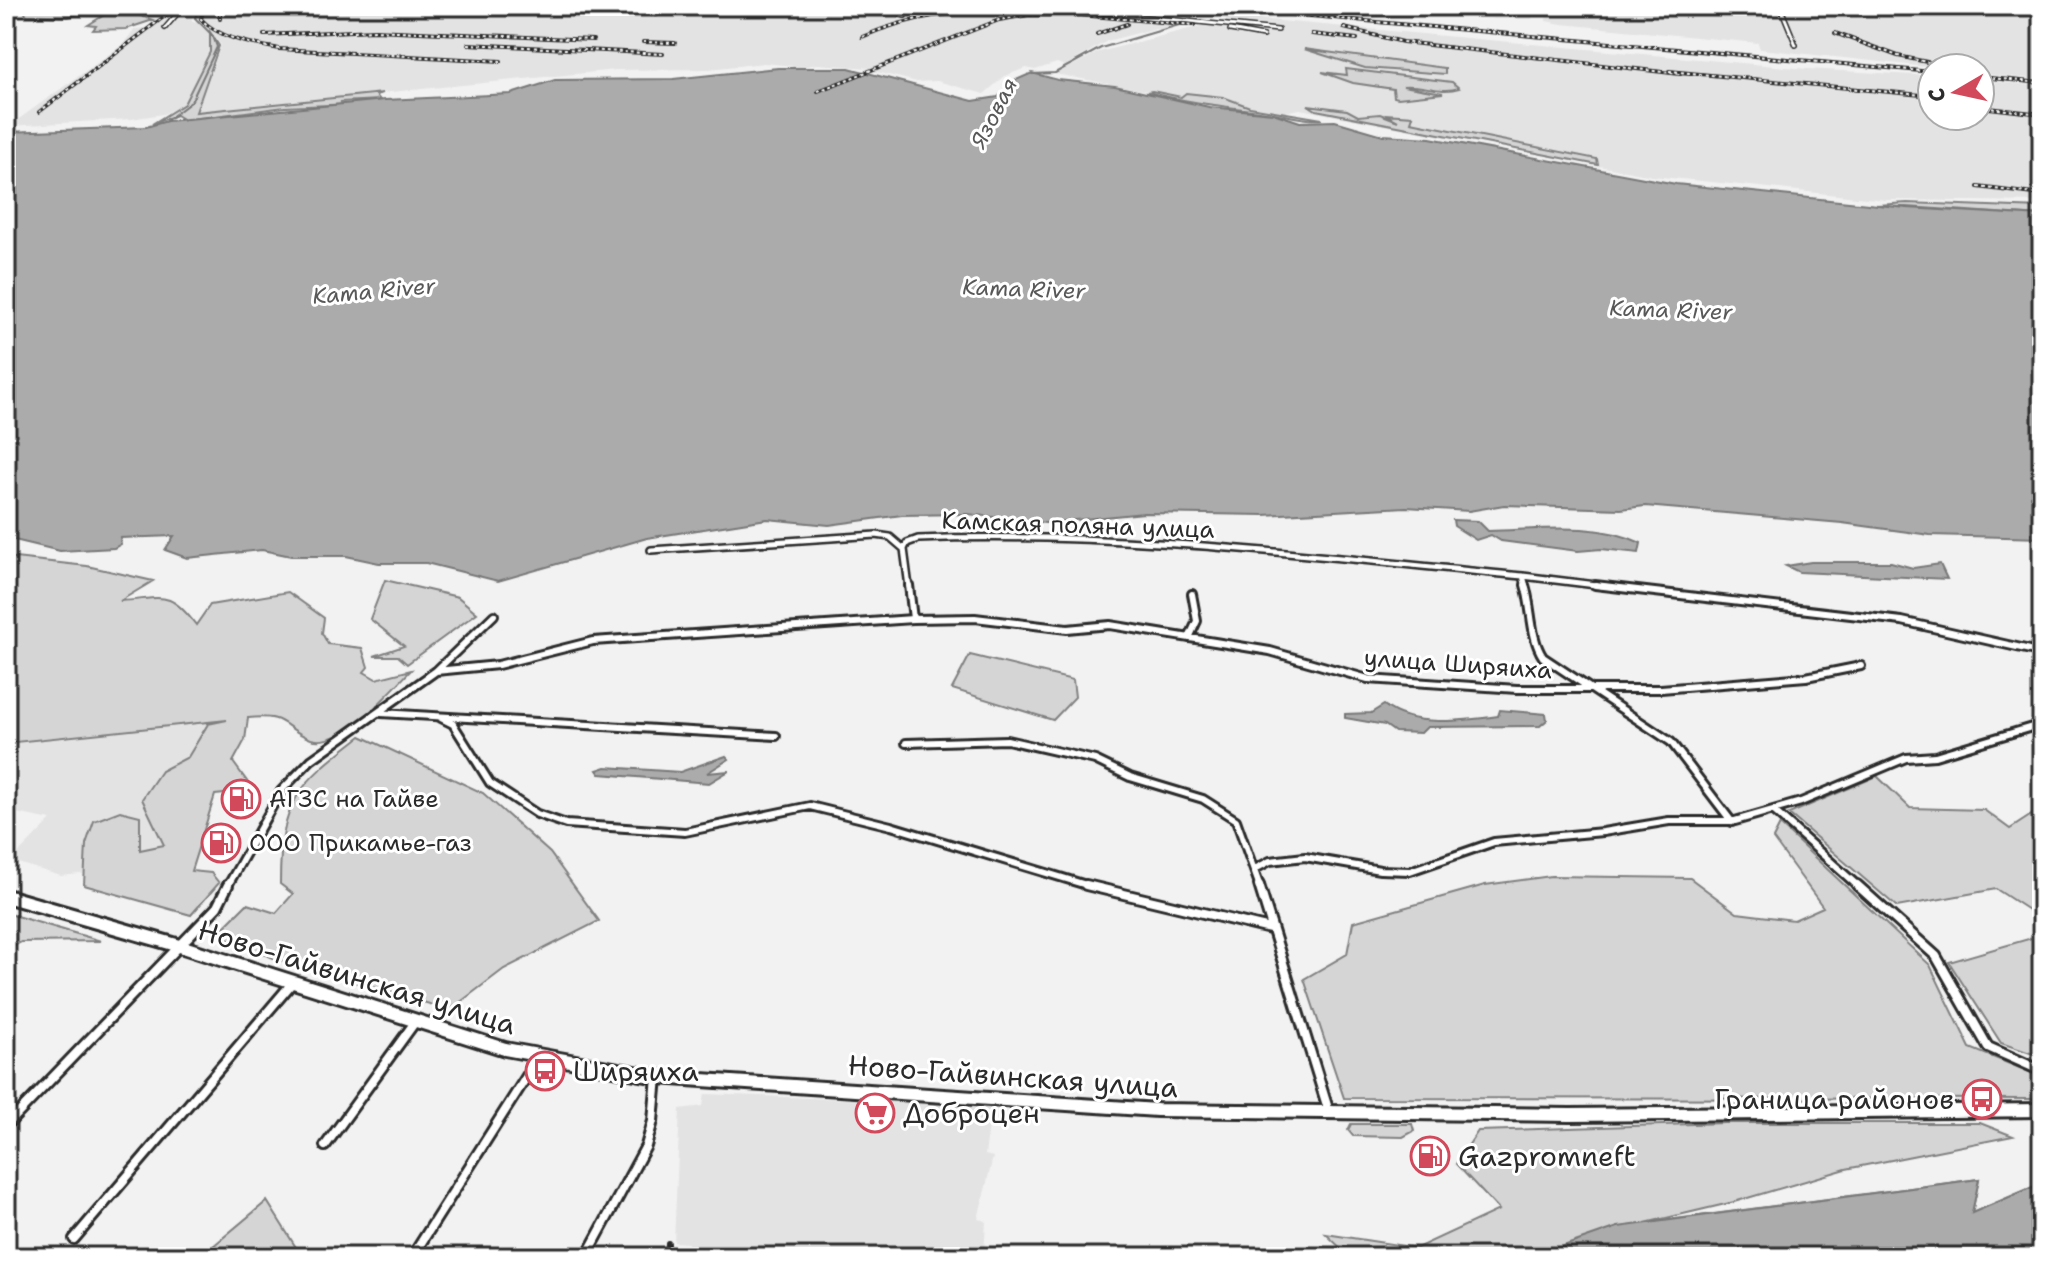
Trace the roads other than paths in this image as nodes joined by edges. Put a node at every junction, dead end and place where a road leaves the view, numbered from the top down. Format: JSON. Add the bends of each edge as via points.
{"nodes":[{"id":1,"x":184,"y":6,"type":"edge"},
{"id":2,"x":900,"y":6,"type":"edge"},
{"id":3,"x":1036,"y":6,"type":"edge"},
{"id":4,"x":1780,"y":6,"type":"edge"},
{"id":5,"x":901,"y":17,"type":"dead end"},
{"id":6,"x":1199,"y":23,"type":"junction"},
{"id":7,"x":165,"y":28,"type":"dead end"},
{"id":8,"x":1278,"y":30,"type":"dead end"},
{"id":9,"x":1263,"y":36,"type":"dead end"},
{"id":10,"x":1796,"y":45,"type":"dead end"},
{"id":11,"x":904,"y":549,"type":"junction"},
{"id":12,"x":651,"y":550,"type":"dead end"},
{"id":13,"x":1523,"y":576,"type":"junction"},
{"id":14,"x":1192,"y":594,"type":"dead end"},
{"id":15,"x":494,"y":615,"type":"dead end"},
{"id":16,"x":913,"y":619,"type":"junction"},
{"id":17,"x":1189,"y":638,"type":"junction"},
{"id":18,"x":2042,"y":656,"type":"edge"},
{"id":19,"x":1861,"y":666,"type":"dead end"},
{"id":20,"x":436,"y":671,"type":"junction"},
{"id":21,"x":1588,"y":689,"type":"junction"},
{"id":22,"x":379,"y":713,"type":"junction"},
{"id":23,"x":441,"y":718,"type":"junction"},
{"id":24,"x":2042,"y":724,"type":"edge"},
{"id":25,"x":776,"y":736,"type":"dead end"},
{"id":26,"x":906,"y":743,"type":"dead end"},
{"id":27,"x":1774,"y":811,"type":"junction"},
{"id":28,"x":1732,"y":822,"type":"junction"},
{"id":29,"x":1255,"y":869,"type":"junction"},
{"id":30,"x":6,"y":896,"type":"edge"},
{"id":31,"x":1270,"y":929,"type":"junction"},
{"id":32,"x":180,"y":946,"type":"junction"},
{"id":33,"x":293,"y":982,"type":"junction"},
{"id":34,"x":415,"y":1022,"type":"junction"},
{"id":35,"x":539,"y":1057,"type":"junction"},
{"id":36,"x":2042,"y":1071,"type":"edge"},
{"id":37,"x":657,"y":1077,"type":"junction"},
{"id":38,"x":2042,"y":1110,"type":"edge"},
{"id":39,"x":1329,"y":1112,"type":"junction"},
{"id":40,"x":6,"y":1126,"type":"edge"},
{"id":41,"x":325,"y":1146,"type":"dead end"},
{"id":42,"x":74,"y":1239,"type":"dead end"},
{"id":43,"x":412,"y":1257,"type":"edge"},
{"id":44,"x":586,"y":1257,"type":"edge"}],
"edges":[{"from":1,"to":7,"type":"street"},
{"from":2,"to":5,"type":"street"},
{"from":3,"to":6,"type":"street"},
{"from":4,"to":10,"type":"street"},
{"from":6,"to":8,"type":"street"},
{"from":6,"to":9,"type":"street"},
{"from":11,"to":12,"type":"street","via":[[890,537],[876,535]]},
{"from":11,"to":13,"type":"street","name":"Камская поляна улица","via":[[918,539],[996,536],[1250,550]]},
{"from":11,"to":16,"type":"street"},
{"from":13,"to":18,"type":"street","name":"Камская поляна улица","via":[[1902,621]]},
{"from":13,"to":21,"type":"street","via":[[1536,647]]},
{"from":14,"to":17,"type":"street","via":[[1197,621]]},
{"from":15,"to":20,"type":"street"},
{"from":16,"to":17,"type":"street","name":"улица Ширяиха","via":[[975,618],[1067,629],[1110,625]]},
{"from":16,"to":20,"type":"street","via":[[593,641],[498,665]]},
{"from":17,"to":21,"type":"street","name":"улица Ширяиха","via":[[1270,651],[1368,679]]},
{"from":19,"to":21,"type":"street","name":"улица Ширяиха","via":[[1806,677],[1661,689]]},
{"from":20,"to":22,"type":"street"},
{"from":21,"to":28,"type":"street","via":[[1671,742]]},
{"from":22,"to":23,"type":"street"},
{"from":22,"to":32,"type":"street","via":[[311,760],[281,791],[217,907]]},
{"from":23,"to":25,"type":"street"},
{"from":23,"to":31,"type":"street","via":[[453,724],[490,783],[537,814],[566,824],[685,832],[810,806],[1118,895]]},
{"from":24,"to":27,"type":"street","via":[[1921,761],[1906,758]]},
{"from":26,"to":29,"type":"street","via":[[1007,740],[1095,760],[1130,777],[1203,799],[1236,820]]},
{"from":27,"to":28,"type":"street"},
{"from":27,"to":36,"type":"street","via":[[1936,956],[1988,1047]]},
{"from":28,"to":29,"type":"street","via":[[1669,821],[1496,841],[1418,870],[1397,872],[1295,858],[1266,861]]},
{"from":29,"to":31,"type":"street"},
{"from":30,"to":32,"type":"main road","name":"Ново-Гайвинская улица"},
{"from":31,"to":39,"type":"street"},
{"from":32,"to":33,"type":"main road","name":"Ново-Гайвинская улица"},
{"from":32,"to":40,"type":"street"},
{"from":33,"to":34,"type":"main road","name":"Ново-Гайвинская улица"},
{"from":33,"to":42,"type":"street"},
{"from":34,"to":35,"type":"main road","name":"Ново-Гайвинская улица"},
{"from":34,"to":41,"type":"street"},
{"from":35,"to":37,"type":"main road","name":"Ново-Гайвинская улица"},
{"from":35,"to":43,"type":"street"},
{"from":37,"to":39,"type":"main road","name":"Ново-Гайвинская улица","via":[[1157,1110]]},
{"from":37,"to":44,"type":"street","via":[[646,1146]]},
{"from":38,"to":39,"type":"main road","name":"Ново-Гайвинская улица"}]}
